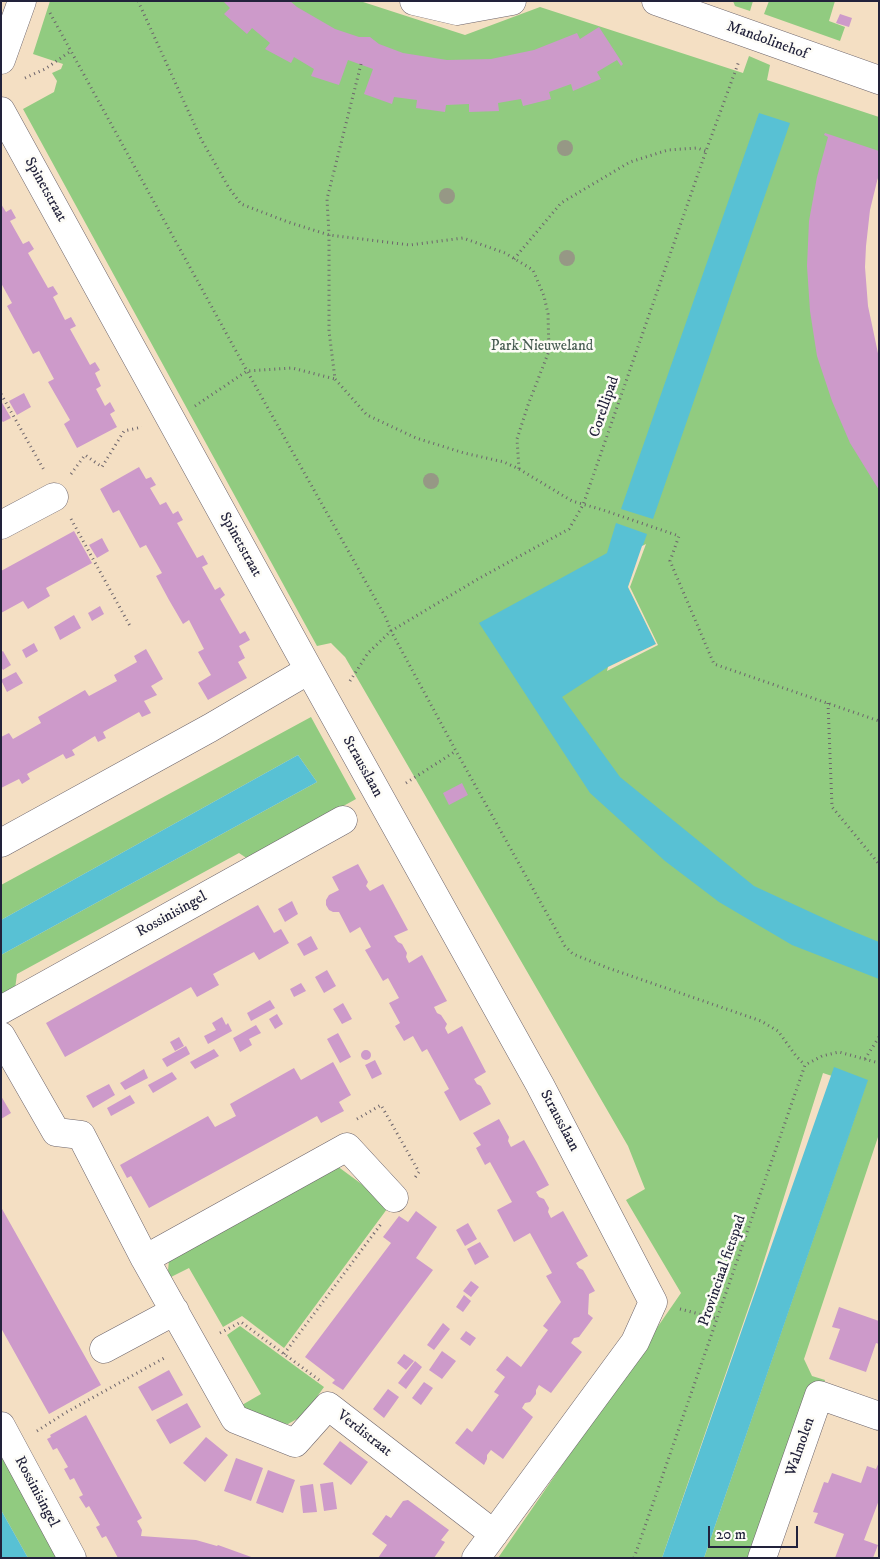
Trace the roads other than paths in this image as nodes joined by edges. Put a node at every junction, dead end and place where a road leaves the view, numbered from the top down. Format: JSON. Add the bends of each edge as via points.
{"nodes":[{"id":1,"x":22,"y":1,"type":"edge"},
{"id":2,"x":414,"y":1,"type":"edge"},
{"id":3,"x":512,"y":1,"type":"edge"},
{"id":4,"x":656,"y":1,"type":"edge"},
{"id":5,"x":458,"y":6,"type":"edge"},
{"id":6,"x":714,"y":11,"type":"edge"},
{"id":7,"x":1,"y":60,"type":"edge"},
{"id":8,"x":879,"y":80,"type":"edge"},
{"id":9,"x":1,"y":111,"type":"edge"},
{"id":10,"x":54,"y":497,"type":"road end"},
{"id":11,"x":1,"y":525,"type":"edge"},
{"id":12,"x":309,"y":670,"type":"junction"},
{"id":13,"x":343,"y":820,"type":"dead end"},
{"id":14,"x":1,"y":843,"type":"edge"},
{"id":15,"x":1,"y":1010,"type":"edge"},
{"id":16,"x":1,"y":1036,"type":"edge"},
{"id":17,"x":398,"y":1198,"type":"road end"},
{"id":18,"x":145,"y":1259,"type":"junction"},
{"id":19,"x":175,"y":1311,"type":"junction"},
{"id":20,"x":104,"y":1349,"type":"dead end"},
{"id":21,"x":879,"y":1416,"type":"edge"},
{"id":22,"x":7,"y":1436,"type":"edge"},
{"id":23,"x":494,"y":1534,"type":"junction"},
{"id":24,"x":72,"y":1558,"type":"edge"},
{"id":25,"x":476,"y":1558,"type":"edge"},
{"id":26,"x":762,"y":1558,"type":"edge"}],
"edges":[{"from":1,"to":7,"type":"street"},
{"from":2,"to":5,"type":"street"},
{"from":3,"to":5,"type":"street"},
{"from":4,"to":6,"type":"street","name":"Mandolinehof"},
{"from":6,"to":8,"type":"street","name":"Mandolinehof","via":[[749,34]]},
{"from":9,"to":12,"type":"street","name":"Spinetstraat"},
{"from":10,"to":11,"type":"street"},
{"from":12,"to":14,"type":"street"},
{"from":12,"to":23,"type":"street","name":"Strausslaan","via":[[540,1085],[653,1302],[635,1342]]},
{"from":13,"to":15,"type":"street","name":"Rossinisingel"},
{"from":16,"to":18,"type":"street","name":"Verdistraat","via":[[56,1132],[80,1135]]},
{"from":17,"to":18,"type":"street","via":[[347,1147]]},
{"from":18,"to":19,"type":"street","name":"Verdistraat"},
{"from":19,"to":20,"type":"street"},
{"from":19,"to":23,"type":"street","name":"Verdistraat","via":[[235,1419],[295,1443],[328,1406]]},
{"from":21,"to":26,"type":"street","name":"Walmolen","via":[[819,1395]]},
{"from":22,"to":24,"type":"street","name":"Rossinisingel"},
{"from":23,"to":25,"type":"street"}]}
